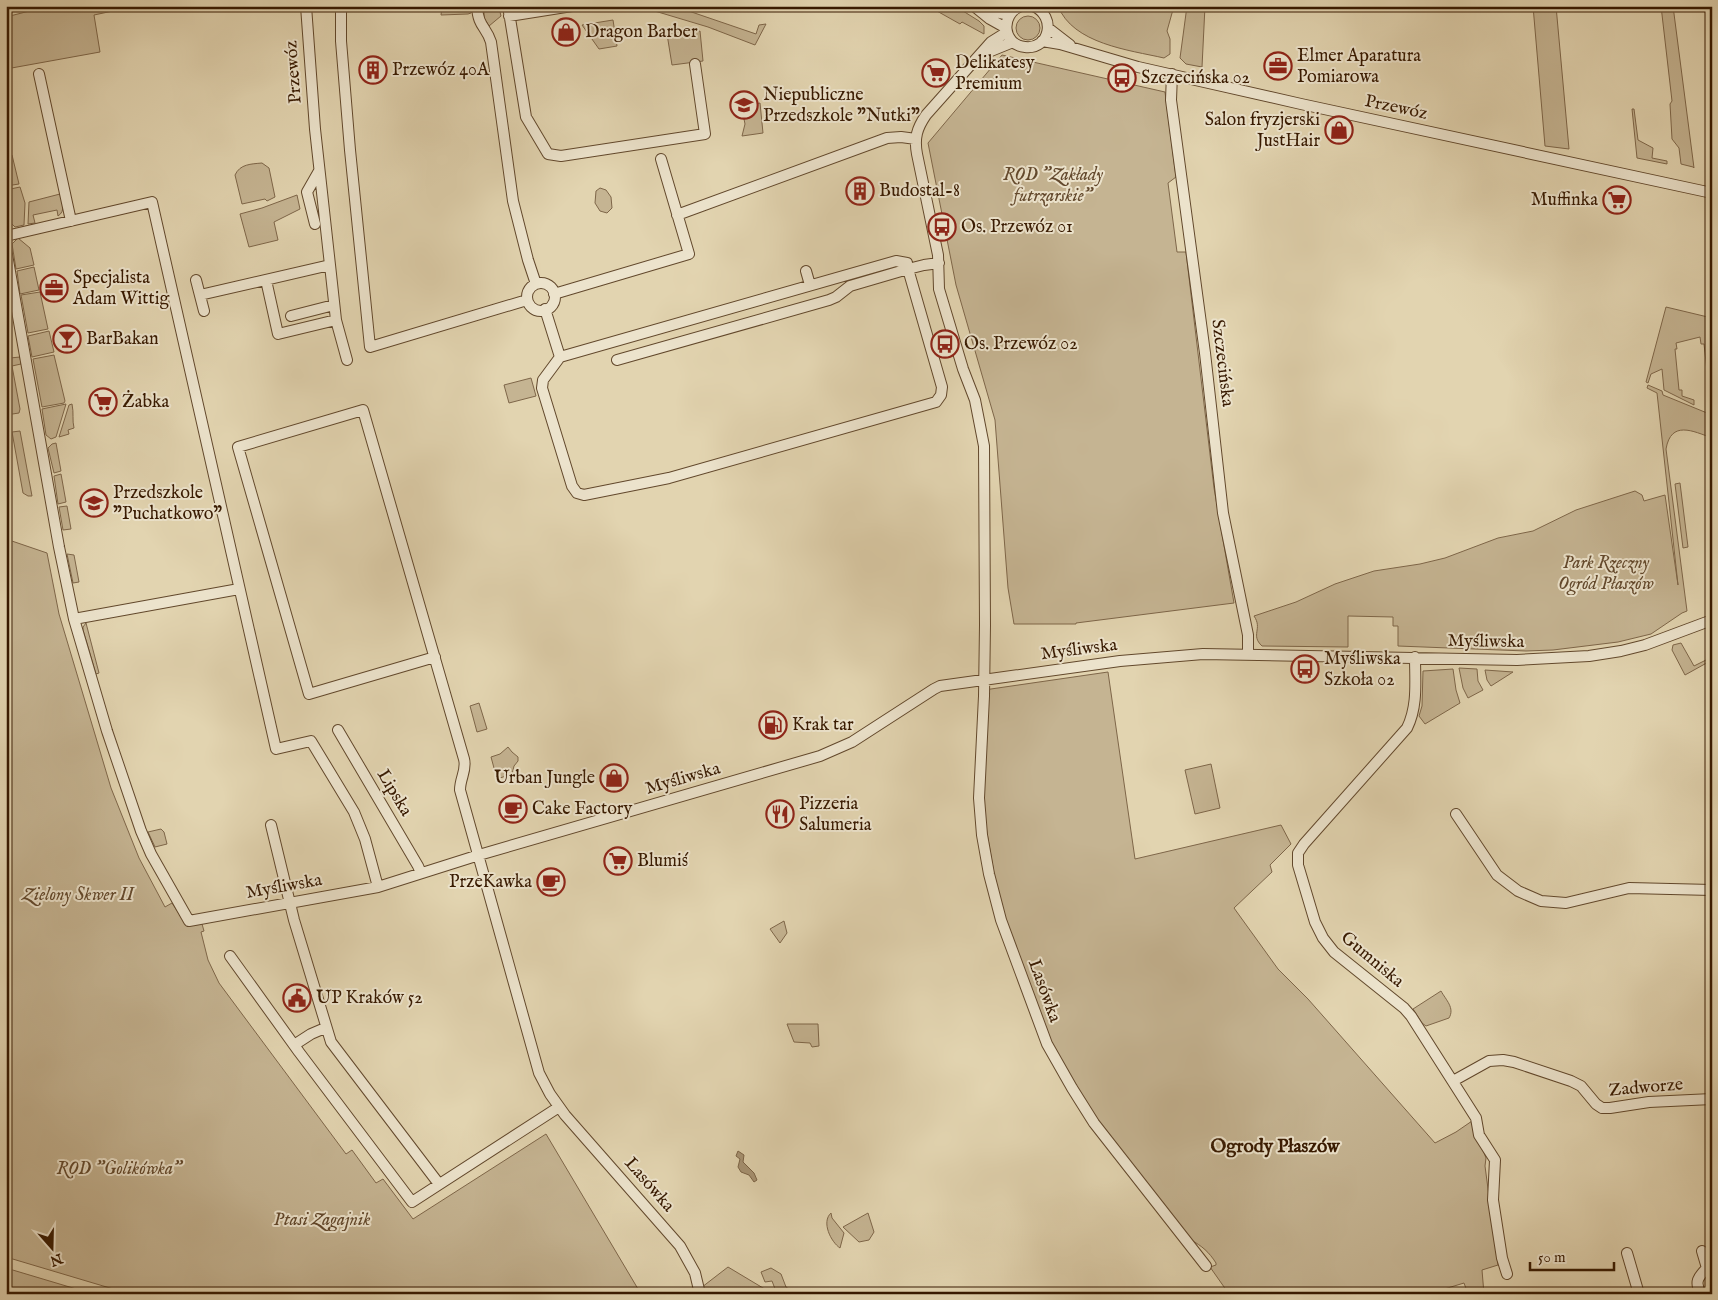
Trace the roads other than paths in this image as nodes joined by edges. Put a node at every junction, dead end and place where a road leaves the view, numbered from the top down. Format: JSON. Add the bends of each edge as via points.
{"nodes":[{"id":1,"x":306,"y":6,"type":"edge"},
{"id":2,"x":342,"y":6,"type":"edge"},
{"id":3,"x":477,"y":6,"type":"edge"},
{"id":4,"x":572,"y":6,"type":"edge"},
{"id":5,"x":1020,"y":6,"type":"edge"},
{"id":6,"x":975,"y":7,"type":"edge"},
{"id":7,"x":1036,"y":7,"type":"edge"},
{"id":8,"x":509,"y":11,"type":"edge"},
{"id":9,"x":1009,"y":15,"type":"junction"},
{"id":10,"x":1048,"y":28,"type":"junction"},
{"id":11,"x":1006,"y":30,"type":"junction"},
{"id":12,"x":1042,"y":41,"type":"junction"},
{"id":13,"x":1013,"y":42,"type":"junction"},
{"id":14,"x":1075,"y":49,"type":"junction"},
{"id":15,"x":978,"y":56,"type":"junction"},
{"id":16,"x":695,"y":64,"type":"dead end"},
{"id":17,"x":39,"y":74,"type":"dead end"},
{"id":18,"x":1172,"y":74,"type":"junction"},
{"id":19,"x":916,"y":139,"type":"junction"},
{"id":20,"x":853,"y":150,"type":"junction"},
{"id":21,"x":661,"y":159,"type":"dead end"},
{"id":22,"x":848,"y":160,"type":"dead end"},
{"id":23,"x":320,"y":171,"type":"junction"},
{"id":24,"x":1712,"y":193,"type":"edge"},
{"id":25,"x":677,"y":214,"type":"junction"},
{"id":26,"x":71,"y":221,"type":"junction"},
{"id":27,"x":315,"y":224,"type":"dead end"},
{"id":28,"x":6,"y":236,"type":"edge"},
{"id":29,"x":6,"y":250,"type":"edge"},
{"id":30,"x":939,"y":263,"type":"junction"},
{"id":31,"x":330,"y":265,"type":"junction"},
{"id":32,"x":908,"y":269,"type":"junction"},
{"id":33,"x":806,"y":271,"type":"dead end"},
{"id":34,"x":196,"y":280,"type":"dead end"},
{"id":35,"x":266,"y":280,"type":"junction"},
{"id":36,"x":536,"y":284,"type":"junction"},
{"id":37,"x":810,"y":285,"type":"junction"},
{"id":38,"x":554,"y":294,"type":"junction"},
{"id":39,"x":200,"y":295,"type":"junction"},
{"id":40,"x":528,"y":300,"type":"junction"},
{"id":41,"x":334,"y":305,"type":"junction"},
{"id":42,"x":545,"y":309,"type":"junction"},
{"id":43,"x":204,"y":311,"type":"dead end"},
{"id":44,"x":291,"y":316,"type":"dead end"},
{"id":45,"x":336,"y":320,"type":"junction"},
{"id":46,"x":672,"y":325,"type":"junction"},
{"id":47,"x":677,"y":343,"type":"junction"},
{"id":48,"x":560,"y":357,"type":"junction"},
{"id":49,"x":347,"y":360,"type":"dead end"},
{"id":50,"x":618,"y":360,"type":"dead end"},
{"id":51,"x":239,"y":588,"type":"junction"},
{"id":52,"x":74,"y":619,"type":"junction"},
{"id":53,"x":1712,"y":620,"type":"edge"},
{"id":54,"x":1248,"y":655,"type":"junction"},
{"id":55,"x":435,"y":657,"type":"junction"},
{"id":56,"x":1415,"y":657,"type":"junction"},
{"id":57,"x":984,"y":680,"type":"junction"},
{"id":58,"x":338,"y":730,"type":"dead end"},
{"id":59,"x":1456,"y":814,"type":"dead end"},
{"id":60,"x":271,"y":825,"type":"dead end"},
{"id":61,"x":479,"y":855,"type":"junction"},
{"id":62,"x":421,"y":873,"type":"junction"},
{"id":63,"x":378,"y":887,"type":"junction"},
{"id":64,"x":1712,"y":890,"type":"edge"},
{"id":65,"x":289,"y":903,"type":"junction"},
{"id":66,"x":230,"y":956,"type":"dead end"},
{"id":67,"x":326,"y":1028,"type":"junction"},
{"id":68,"x":294,"y":1045,"type":"junction"},
{"id":69,"x":1453,"y":1082,"type":"junction"},
{"id":70,"x":1712,"y":1099,"type":"edge"},
{"id":71,"x":558,"y":1107,"type":"junction"},
{"id":72,"x":439,"y":1184,"type":"junction"},
{"id":73,"x":1702,"y":1251,"type":"dead end"},
{"id":74,"x":1627,"y":1253,"type":"dead end"},
{"id":75,"x":1206,"y":1266,"type":"dead end"},
{"id":76,"x":1709,"y":1268,"type":"edge"},
{"id":77,"x":1507,"y":1274,"type":"dead end"},
{"id":78,"x":700,"y":1294,"type":"edge"},
{"id":79,"x":1639,"y":1294,"type":"edge"},
{"id":80,"x":1701,"y":1294,"type":"edge"}],
"edges":[{"from":1,"to":23,"type":"street","name":"Przewóz"},
{"from":2,"to":40,"type":"street","via":[[341,41],[370,348]]},
{"from":3,"to":36,"type":"street","via":[[479,22],[491,42],[513,201]]},
{"from":4,"to":8,"type":"street"},
{"from":5,"to":9,"type":"street"},
{"from":6,"to":9,"type":"street"},
{"from":6,"to":11,"type":"street"},
{"from":7,"to":10,"type":"street","via":[[1046,17]]},
{"from":8,"to":16,"type":"street","via":[[526,116],[548,154],[561,156],[705,134]]},
{"from":9,"to":11,"type":"street"},
{"from":10,"to":12,"type":"street"},
{"from":10,"to":14,"type":"street","name":"Przewóz"},
{"from":11,"to":13,"type":"street"},
{"from":11,"to":15,"type":"street"},
{"from":12,"to":13,"type":"street","via":[[1031,47],[1018,46]]},
{"from":12,"to":14,"type":"street","name":"Przewóz"},
{"from":13,"to":15,"type":"street"},
{"from":14,"to":18,"type":"street","name":"Przewóz"},
{"from":15,"to":19,"type":"street","via":[[926,115]]},
{"from":17,"to":26,"type":"street"},
{"from":18,"to":24,"type":"street","name":"Przewóz"},
{"from":18,"to":54,"type":"street","name":"Szczecińska","via":[[1172,108],[1224,513],[1248,635]]},
{"from":19,"to":20,"type":"street","via":[[887,138]]},
{"from":19,"to":30,"type":"street","name":"Lasówka"},
{"from":20,"to":22,"type":"street"},
{"from":20,"to":25,"type":"street"},
{"from":21,"to":25,"type":"street"},
{"from":23,"to":27,"type":"street","via":[[307,192]]},
{"from":23,"to":31,"type":"street","name":"Przewóz"},
{"from":25,"to":38,"type":"street","via":[[690,254]]},
{"from":26,"to":28,"type":"street"},
{"from":26,"to":51,"type":"street","via":[[152,202]]},
{"from":29,"to":52,"type":"street"},
{"from":30,"to":32,"type":"street"},
{"from":30,"to":57,"type":"street","name":"Lasówka","via":[[939,289],[975,400],[984,446]]},
{"from":31,"to":35,"type":"street"},
{"from":31,"to":41,"type":"street","name":"Przewóz"},
{"from":32,"to":37,"type":"street","via":[[907,263],[896,261]]},
{"from":32,"to":47,"type":"street","via":[[850,286],[829,300]]},
{"from":32,"to":48,"type":"street","via":[[942,387],[936,402],[669,478],[584,495],[576,492],[542,388],[543,380]]},
{"from":33,"to":37,"type":"street"},
{"from":34,"to":39,"type":"street"},
{"from":35,"to":39,"type":"street"},
{"from":35,"to":45,"type":"street","via":[[278,334]]},
{"from":36,"to":38,"type":"street","via":[[548,285]]},
{"from":36,"to":40,"type":"street","via":[[529,289]]},
{"from":37,"to":46,"type":"street"},
{"from":38,"to":42,"type":"street","via":[[552,304]]},
{"from":39,"to":43,"type":"street"},
{"from":40,"to":42,"type":"street","via":[[534,309]]},
{"from":41,"to":44,"type":"street"},
{"from":41,"to":45,"type":"street","name":"Przewóz"},
{"from":42,"to":48,"type":"street"},
{"from":45,"to":49,"type":"street","name":"Przewóz"},
{"from":46,"to":47,"type":"street"},
{"from":46,"to":48,"type":"street"},
{"from":47,"to":50,"type":"street"},
{"from":51,"to":52,"type":"street"},
{"from":51,"to":63,"type":"street","via":[[276,749],[311,742],[354,812]]},
{"from":52,"to":65,"type":"street","name":"Myśliwska","via":[[141,831],[189,921]]},
{"from":53,"to":56,"type":"street","name":"Myśliwska","via":[[1645,646],[1607,654],[1517,660]]},
{"from":54,"to":56,"type":"street","name":"Myśliwska"},
{"from":54,"to":57,"type":"street","name":"Myśliwska","via":[[1176,655]]},
{"from":55,"to":55,"type":"street","via":[[363,410],[238,447],[310,694]]},
{"from":55,"to":61,"type":"street","via":[[464,758],[460,790]]},
{"from":56,"to":69,"type":"street","name":"Gumniska","via":[[1414,707],[1407,728],[1304,844],[1298,852],[1298,865],[1315,922],[1328,945],[1415,1020]]},
{"from":57,"to":61,"type":"street","name":"Myśliwska","via":[[940,686],[852,742],[820,756]]},
{"from":57,"to":75,"type":"street","name":"Lasówka","via":[[979,798],[984,845],[1001,920],[1046,1044],[1094,1123]]},
{"from":58,"to":62,"type":"street","name":"Lipska"},
{"from":59,"to":64,"type":"street","via":[[1497,875],[1518,891],[1541,901],[1566,903],[1629,888]]},
{"from":60,"to":65,"type":"street"},
{"from":61,"to":62,"type":"street","name":"Myśliwska"},
{"from":61,"to":71,"type":"street","via":[[533,1055],[544,1084]]},
{"from":62,"to":63,"type":"street","name":"Myśliwska"},
{"from":63,"to":65,"type":"street","name":"Myśliwska"},
{"from":65,"to":67,"type":"street"},
{"from":66,"to":68,"type":"street"},
{"from":67,"to":68,"type":"street"},
{"from":67,"to":72,"type":"street","via":[[331,1042]]},
{"from":68,"to":72,"type":"street","via":[[412,1202]]},
{"from":69,"to":70,"type":"street","name":"Zadworze","via":[[1489,1061],[1503,1060],[1571,1081],[1581,1086],[1602,1108]]},
{"from":69,"to":77,"type":"street","name":"Gumniska","via":[[1476,1118],[1479,1135],[1495,1160],[1493,1200]]},
{"from":71,"to":72,"type":"street"},
{"from":71,"to":78,"type":"street","name":"Lasówka","via":[[680,1246],[694,1273]]},
{"from":73,"to":76,"type":"street"},
{"from":74,"to":79,"type":"street"},
{"from":76,"to":80,"type":"street","via":[[1698,1276],[1696,1282]]}]}
